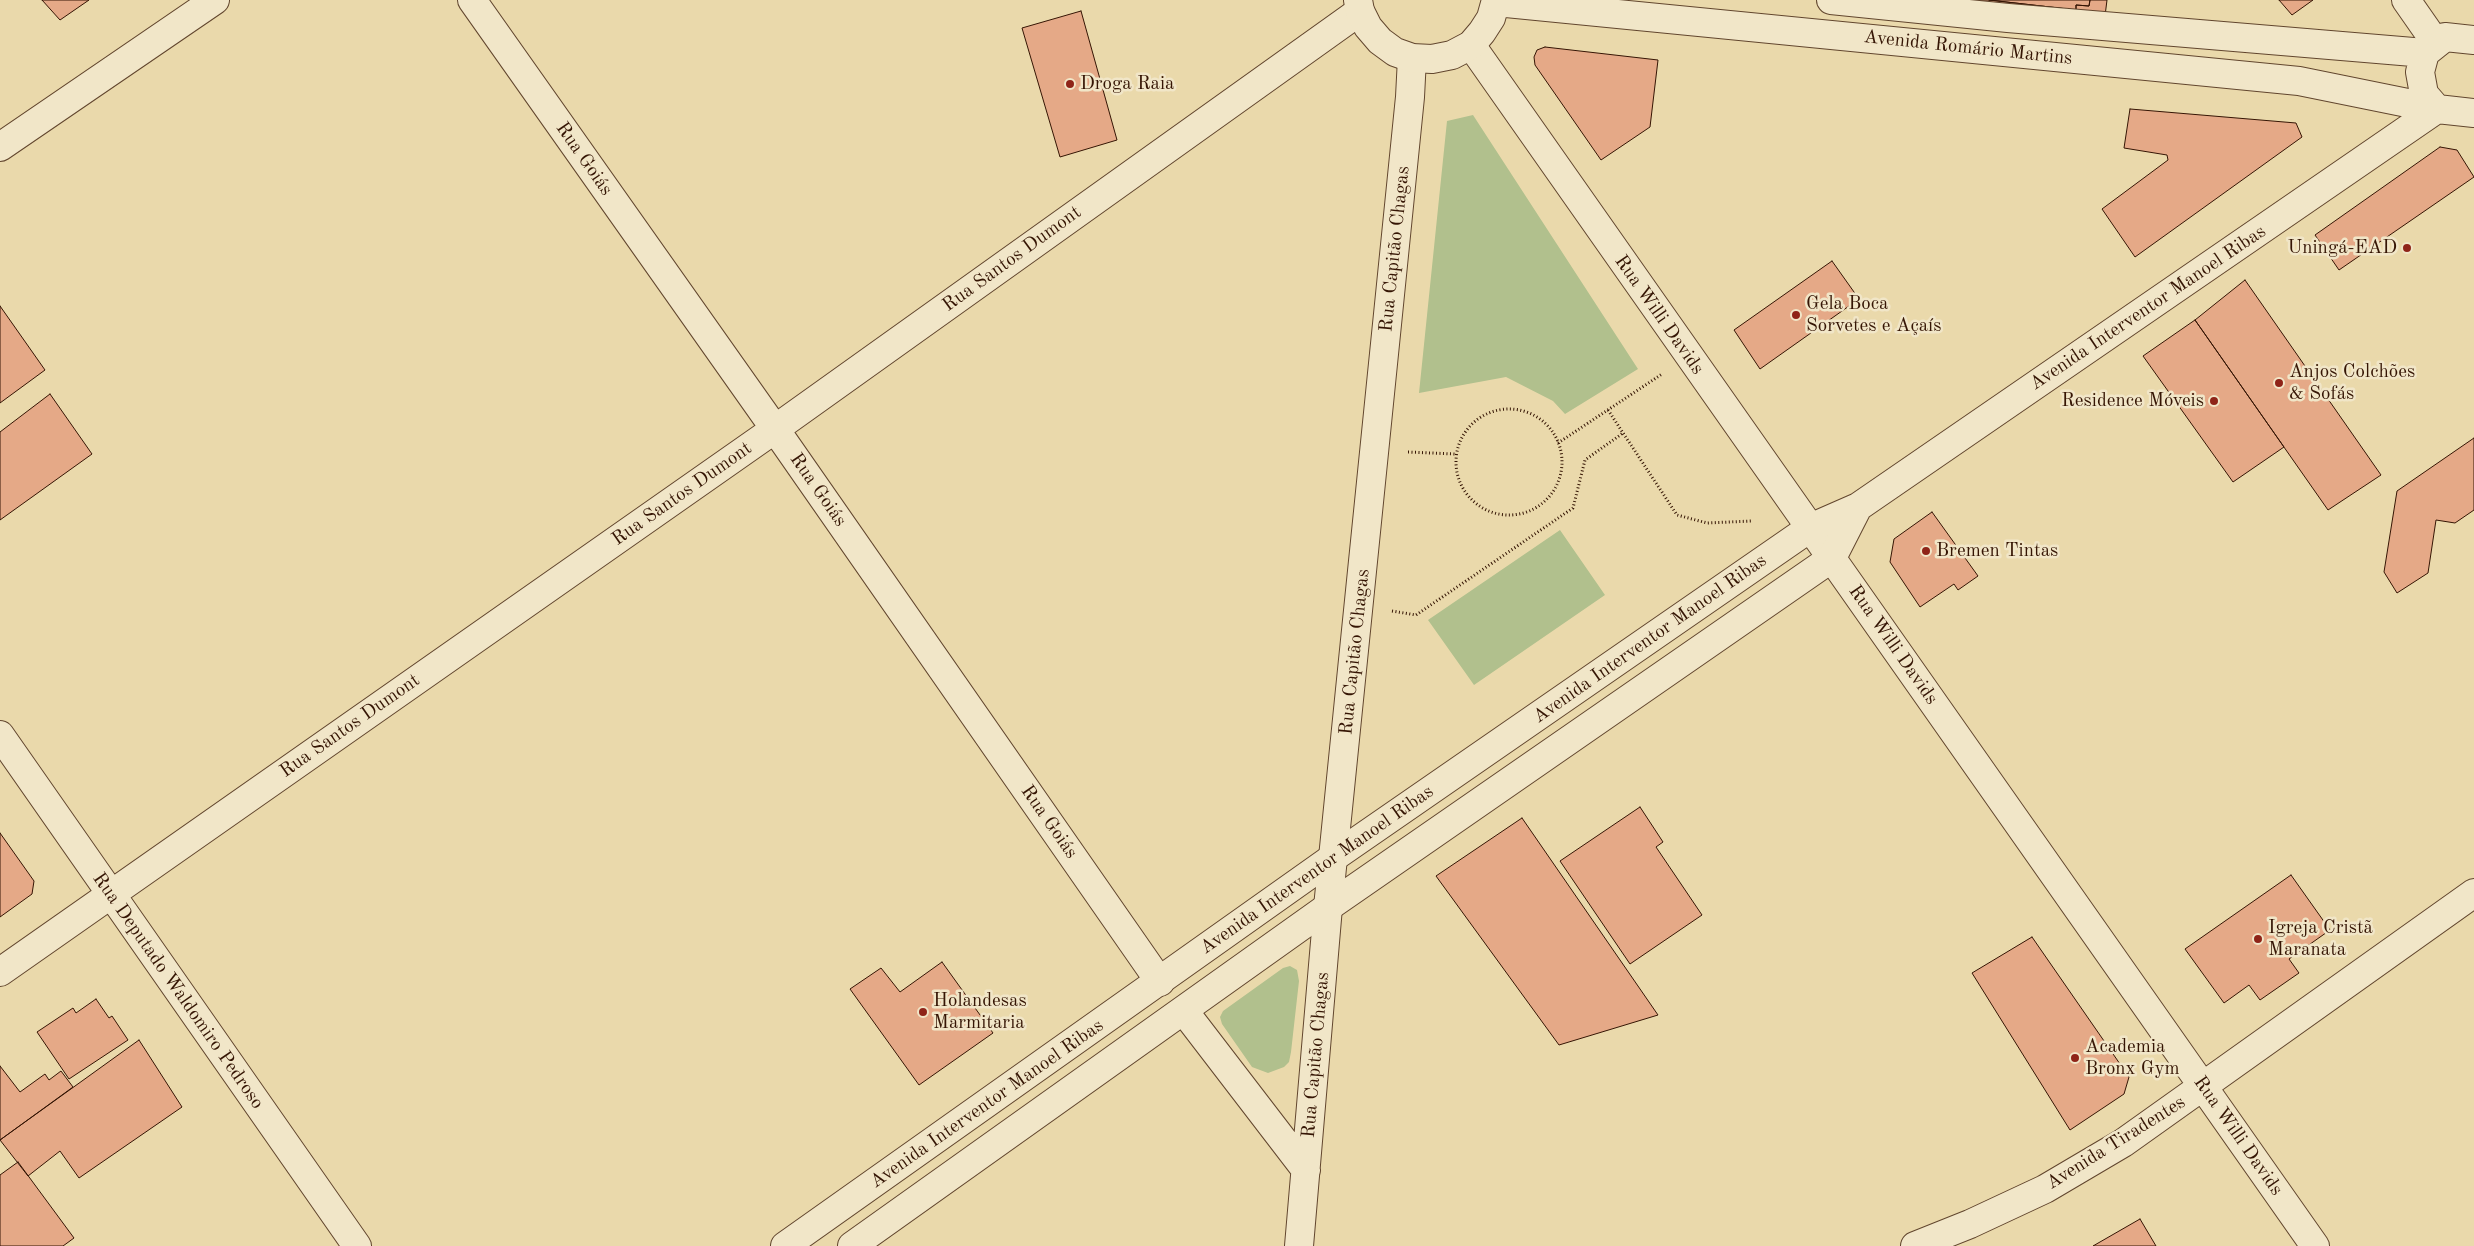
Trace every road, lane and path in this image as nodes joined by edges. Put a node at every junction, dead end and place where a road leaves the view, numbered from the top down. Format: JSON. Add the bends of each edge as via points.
{"nodes":[{"id":1,"x":215,"y":0,"type":"edge"},
{"id":2,"x":472,"y":0,"type":"edge"},
{"id":3,"x":1832,"y":0,"type":"edge"},
{"id":4,"x":2406,"y":0,"type":"edge"},
{"id":5,"x":1496,"y":1,"type":"edge"},
{"id":6,"x":1360,"y":5,"type":"edge"},
{"id":7,"x":2008,"y":18,"type":"junction"},
{"id":8,"x":2474,"y":40,"type":"edge"},
{"id":9,"x":1471,"y":45,"type":"junction"},
{"id":10,"x":2431,"y":48,"type":"junction"},
{"id":11,"x":2006,"y":52,"type":"junction"},
{"id":12,"x":1412,"y":58,"type":"junction"},
{"id":13,"x":2438,"y":109,"type":"junction"},
{"id":14,"x":2474,"y":113,"type":"edge"},
{"id":15,"x":0,"y":147,"type":"edge"},
{"id":16,"x":1657,"y":366,"type":"dead end"},
{"id":17,"x":1663,"y":374,"type":"junction"},
{"id":18,"x":1667,"y":380,"type":"dead end"},
{"id":19,"x":1608,"y":410,"type":"junction"},
{"id":20,"x":775,"y":429,"type":"junction"},
{"id":21,"x":1623,"y":433,"type":"junction"},
{"id":22,"x":1558,"y":443,"type":"junction"},
{"id":23,"x":1405,"y":452,"type":"dead end"},
{"id":24,"x":1455,"y":454,"type":"junction"},
{"id":25,"x":1858,"y":507,"type":"junction"},
{"id":26,"x":1754,"y":514,"type":"dead end"},
{"id":27,"x":1752,"y":521,"type":"junction"},
{"id":28,"x":1751,"y":528,"type":"dead end"},
{"id":29,"x":1810,"y":528,"type":"junction"},
{"id":30,"x":1832,"y":558,"type":"junction"},
{"id":31,"x":1392,"y":602,"type":"dead end"},
{"id":32,"x":1391,"y":611,"type":"junction"},
{"id":33,"x":1390,"y":620,"type":"dead end"},
{"id":34,"x":0,"y":735,"type":"edge"},
{"id":35,"x":1334,"y":857,"type":"junction"},
{"id":36,"x":2474,"y":893,"type":"edge"},
{"id":37,"x":111,"y":894,"type":"junction"},
{"id":38,"x":1328,"y":907,"type":"junction"},
{"id":39,"x":0,"y":972,"type":"edge"},
{"id":40,"x":1160,"y":982,"type":"junction"},
{"id":41,"x":1184,"y":1011,"type":"junction"},
{"id":42,"x":2204,"y":1086,"type":"junction"},
{"id":43,"x":1306,"y":1170,"type":"junction"},
{"id":44,"x":357,"y":1246,"type":"edge"},
{"id":45,"x":785,"y":1246,"type":"edge"},
{"id":46,"x":852,"y":1246,"type":"edge"},
{"id":47,"x":1299,"y":1246,"type":"edge"},
{"id":48,"x":1915,"y":1246,"type":"edge"},
{"id":49,"x":2315,"y":1246,"type":"edge"}],
"edges":[{"from":1,"to":15,"type":"street"},
{"from":2,"to":20,"type":"street","name":"Rua Goiás"},
{"from":3,"to":7,"type":"street","name":"Avenida Romário Martins"},
{"from":4,"to":10,"type":"street"},
{"from":5,"to":9,"type":"street","via":[[1491,18]]},
{"from":5,"to":11,"type":"street","name":"Avenida Romário Martins"},
{"from":6,"to":12,"type":"street","via":[[1368,27],[1380,41],[1395,52]]},
{"from":6,"to":20,"type":"street","name":"Rua Santos Dumont"},
{"from":7,"to":10,"type":"street","name":"Avenida Romário Martins"},
{"from":7,"to":11,"type":"street"},
{"from":8,"to":10,"type":"street","name":"Avenida Romário Martins","via":[[2445,37]]},
{"from":9,"to":12,"type":"street","via":[[1452,55],[1432,60]]},
{"from":9,"to":29,"type":"street","name":"Rua Willi Davids"},
{"from":10,"to":13,"type":"street","via":[[2420,72],[2424,94]]},
{"from":11,"to":13,"type":"street","name":"Avenida Romário Martins","via":[[2299,81]]},
{"from":12,"to":35,"type":"street","name":"Rua Capitão Chagas"},
{"from":13,"to":14,"type":"street","name":"Avenida Romário Martins"},
{"from":13,"to":25,"type":"street","name":"Avenida Interventor Manoel Ribas"},
{"from":16,"to":17,"type":"path"},
{"from":17,"to":18,"type":"path"},
{"from":17,"to":19,"type":"path"},
{"from":19,"to":21,"type":"path"},
{"from":19,"to":22,"type":"path"},
{"from":20,"to":37,"type":"street","name":"Rua Santos Dumont"},
{"from":20,"to":40,"type":"street","name":"Rua Goiás"},
{"from":21,"to":27,"type":"path","via":[[1677,515],[1707,523]]},
{"from":21,"to":32,"type":"path","via":[[1585,460],[1573,508],[1416,615]]},
{"from":22,"to":24,"type":"path","via":[[1550,428],[1530,413],[1506,409],[1483,415],[1464,431]]},
{"from":22,"to":24,"type":"path","via":[[1561,473],[1552,494],[1534,509],[1511,516],[1489,512],[1470,498],[1457,478]]},
{"from":23,"to":24,"type":"path"},
{"from":25,"to":29,"type":"street","name":"Avenida Interventor Manoel Ribas"},
{"from":25,"to":30,"type":"street","name":"Avenida Interventor Manoel Ribas"},
{"from":26,"to":27,"type":"path"},
{"from":27,"to":28,"type":"path"},
{"from":29,"to":30,"type":"street","name":"Rua Willi Davids"},
{"from":29,"to":35,"type":"street","name":"Avenida Interventor Manoel Ribas"},
{"from":30,"to":38,"type":"street","name":"Avenida Interventor Manoel Ribas"},
{"from":30,"to":42,"type":"street","name":"Rua Willi Davids"},
{"from":31,"to":32,"type":"path"},
{"from":32,"to":33,"type":"path"},
{"from":34,"to":37,"type":"street","name":"Rua Deputado Waldomiro Pedroso"},
{"from":35,"to":38,"type":"street","name":"Rua Capitão Chagas"},
{"from":35,"to":40,"type":"street","name":"Avenida Interventor Manoel Ribas"},
{"from":36,"to":42,"type":"street","name":"Avenida Tiradentes"},
{"from":37,"to":39,"type":"street","name":"Rua Santos Dumont"},
{"from":37,"to":44,"type":"street","name":"Rua Deputado Waldomiro Pedroso"},
{"from":38,"to":41,"type":"street","name":"Avenida Interventor Manoel Ribas"},
{"from":38,"to":43,"type":"street","name":"Rua Capitão Chagas"},
{"from":40,"to":45,"type":"street","name":"Avenida Interventor Manoel Ribas"},
{"from":41,"to":43,"type":"street"},
{"from":41,"to":46,"type":"street","name":"Avenida Interventor Manoel Ribas"},
{"from":42,"to":48,"type":"street","name":"Avenida Tiradentes","via":[[2123,1143],[2045,1189]]},
{"from":42,"to":49,"type":"street","name":"Rua Willi Davids"},
{"from":43,"to":47,"type":"street","name":"Rua Capitão Chagas"}]}
